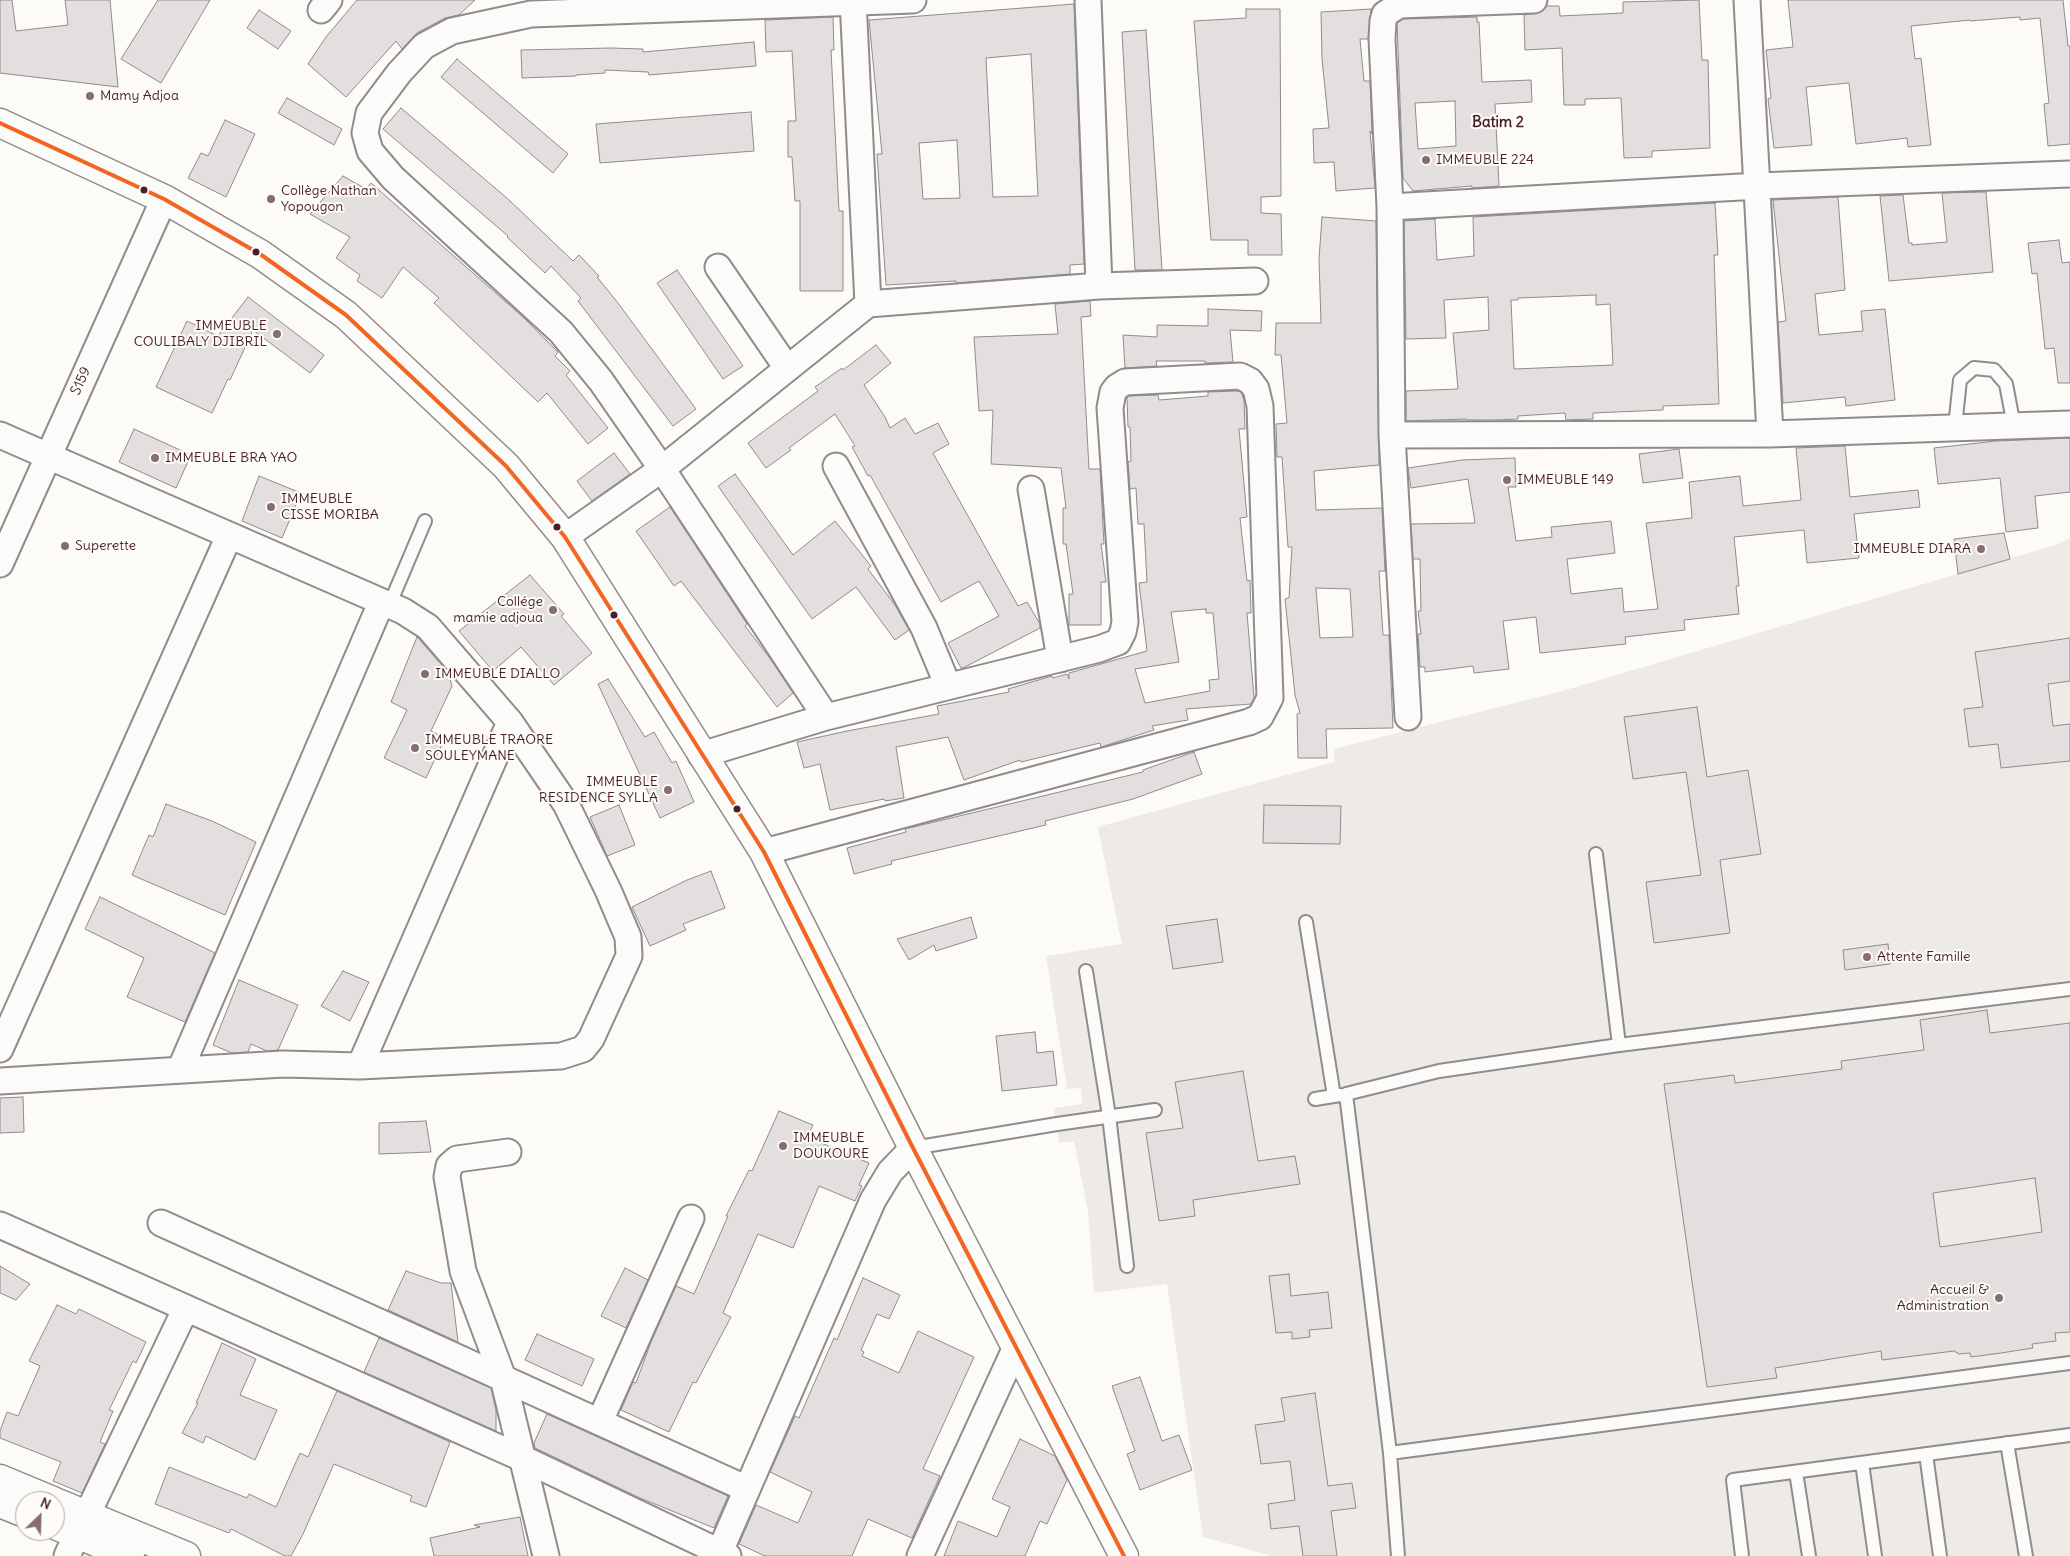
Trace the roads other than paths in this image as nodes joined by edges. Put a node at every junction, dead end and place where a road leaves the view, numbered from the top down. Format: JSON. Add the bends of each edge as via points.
{"nodes":[{"id":1,"x":913,"y":0,"type":"edge"},
{"id":2,"x":1088,"y":0,"type":"edge"},
{"id":3,"x":1534,"y":0,"type":"edge"},
{"id":4,"x":1747,"y":0,"type":"edge"},
{"id":5,"x":853,"y":2,"type":"edge"},
{"id":6,"x":0,"y":123,"type":"edge"},
{"id":7,"x":2070,"y":174,"type":"edge"},
{"id":8,"x":1758,"y":186,"type":"junction"},
{"id":9,"x":164,"y":199,"type":"junction"},
{"id":10,"x":1390,"y":207,"type":"junction"},
{"id":11,"x":718,"y":267,"type":"dead end"},
{"id":12,"x":1255,"y":281,"type":"dead end"},
{"id":13,"x":1099,"y":286,"type":"junction"},
{"id":14,"x":868,"y":304,"type":"junction"},
{"id":15,"x":787,"y":368,"type":"junction"},
{"id":16,"x":2070,"y":424,"type":"edge"},
{"id":17,"x":2014,"y":426,"type":"junction"},
{"id":18,"x":1954,"y":427,"type":"junction"},
{"id":19,"x":1770,"y":434,"type":"junction"},
{"id":20,"x":0,"y":435,"type":"edge"},
{"id":21,"x":1392,"y":435,"type":"junction"},
{"id":22,"x":47,"y":456,"type":"junction"},
{"id":23,"x":836,"y":466,"type":"dead end"},
{"id":24,"x":662,"y":468,"type":"junction"},
{"id":25,"x":1031,"y":489,"type":"dead end"},
{"id":26,"x":426,"y":521,"type":"dead end"},
{"id":27,"x":230,"y":536,"type":"junction"},
{"id":28,"x":565,"y":537,"type":"junction"},
{"id":29,"x":0,"y":564,"type":"edge"},
{"id":30,"x":385,"y":604,"type":"junction"},
{"id":31,"x":1060,"y":659,"type":"junction"},
{"id":32,"x":948,"y":686,"type":"junction"},
{"id":33,"x":826,"y":716,"type":"junction"},
{"id":34,"x":1408,"y":717,"type":"dead end"},
{"id":35,"x":510,"y":722,"type":"junction"},
{"id":36,"x":701,"y":755,"type":"junction"},
{"id":37,"x":764,"y":852,"type":"junction"},
{"id":38,"x":1596,"y":854,"type":"dead end"},
{"id":39,"x":1306,"y":922,"type":"dead end"},
{"id":40,"x":1086,"y":971,"type":"dead end"},
{"id":41,"x":2070,"y":989,"type":"edge"},
{"id":42,"x":1619,"y":1045,"type":"junction"},
{"id":43,"x":0,"y":1049,"type":"edge"},
{"id":44,"x":360,"y":1066,"type":"junction"},
{"id":45,"x":180,"y":1070,"type":"junction"},
{"id":46,"x":0,"y":1081,"type":"edge"},
{"id":47,"x":1340,"y":1095,"type":"junction"},
{"id":48,"x":1315,"y":1099,"type":"dead end"},
{"id":49,"x":1155,"y":1110,"type":"dead end"},
{"id":50,"x":1109,"y":1116,"type":"junction"},
{"id":51,"x":913,"y":1148,"type":"junction"},
{"id":52,"x":508,"y":1152,"type":"dead end"},
{"id":53,"x":691,"y":1218,"type":"dead end"},
{"id":54,"x":160,"y":1223,"type":"dead end"},
{"id":55,"x":0,"y":1225,"type":"edge"},
{"id":56,"x":1127,"y":1266,"type":"dead end"},
{"id":57,"x":186,"y":1308,"type":"junction"},
{"id":58,"x":1016,"y":1347,"type":"junction"},
{"id":59,"x":2070,"y":1363,"type":"edge"},
{"id":60,"x":503,"y":1378,"type":"junction"},
{"id":61,"x":600,"y":1421,"type":"junction"},
{"id":62,"x":2070,"y":1435,"type":"edge"},
{"id":63,"x":2007,"y":1443,"type":"junction"},
{"id":64,"x":1390,"y":1453,"type":"junction"},
{"id":65,"x":1926,"y":1454,"type":"junction"},
{"id":66,"x":524,"y":1459,"type":"junction"},
{"id":67,"x":1862,"y":1463,"type":"junction"},
{"id":68,"x":1796,"y":1472,"type":"junction"},
{"id":69,"x":0,"y":1479,"type":"edge"},
{"id":70,"x":747,"y":1489,"type":"junction"},
{"id":71,"x":29,"y":1491,"type":"edge"},
{"id":72,"x":0,"y":1503,"type":"edge"},
{"id":73,"x":15,"y":1509,"type":"edge"},
{"id":74,"x":65,"y":1522,"type":"edge"},
{"id":75,"x":71,"y":1533,"type":"edge"},
{"id":76,"x":722,"y":1555,"type":"edge"},
{"id":77,"x":130,"y":1556,"type":"edge"},
{"id":78,"x":186,"y":1556,"type":"edge"},
{"id":79,"x":546,"y":1556,"type":"edge"},
{"id":80,"x":920,"y":1556,"type":"edge"},
{"id":81,"x":1124,"y":1556,"type":"edge"},
{"id":82,"x":1398,"y":1556,"type":"edge"},
{"id":83,"x":1742,"y":1556,"type":"edge"},
{"id":84,"x":1809,"y":1556,"type":"edge"},
{"id":85,"x":1874,"y":1556,"type":"edge"},
{"id":86,"x":1940,"y":1556,"type":"edge"},
{"id":87,"x":2026,"y":1556,"type":"edge"}],
"edges":[{"from":1,"to":5,"type":"street"},
{"from":2,"to":13,"type":"street"},
{"from":3,"to":10,"type":"street","via":[[1399,5],[1385,14],[1382,39]]},
{"from":4,"to":8,"type":"street"},
{"from":5,"to":14,"type":"street"},
{"from":5,"to":24,"type":"street","via":[[531,14],[452,31],[424,46],[399,72],[369,113],[366,133],[370,151],[393,178],[561,332],[601,381]]},
{"from":6,"to":9,"type":"street"},
{"from":7,"to":8,"type":"street"},
{"from":8,"to":10,"type":"street"},
{"from":8,"to":19,"type":"street"},
{"from":9,"to":22,"type":"street","name":"S159"},
{"from":9,"to":28,"type":"street","via":[[260,254],[346,315],[506,466]]},
{"from":10,"to":21,"type":"street"},
{"from":11,"to":15,"type":"street"},
{"from":12,"to":13,"type":"street"},
{"from":13,"to":14,"type":"street"},
{"from":14,"to":15,"type":"street"},
{"from":15,"to":24,"type":"street"},
{"from":16,"to":17,"type":"street"},
{"from":17,"to":18,"type":"street"},
{"from":17,"to":18,"type":"lane","via":[[2006,384],[1994,370],[1974,368],[1960,380]]},
{"from":18,"to":19,"type":"street"},
{"from":19,"to":21,"type":"street"},
{"from":20,"to":22,"type":"street"},
{"from":21,"to":34,"type":"street"},
{"from":22,"to":27,"type":"street"},
{"from":22,"to":29,"type":"street","name":"S159"},
{"from":23,"to":32,"type":"street","via":[[924,628]]},
{"from":24,"to":28,"type":"street"},
{"from":24,"to":33,"type":"street"},
{"from":25,"to":31,"type":"street"},
{"from":26,"to":30,"type":"lane"},
{"from":27,"to":30,"type":"street"},
{"from":27,"to":43,"type":"street"},
{"from":28,"to":36,"type":"street"},
{"from":30,"to":35,"type":"street","via":[[428,627]]},
{"from":30,"to":45,"type":"street"},
{"from":31,"to":32,"type":"street"},
{"from":31,"to":37,"type":"street","via":[[1112,645],[1118,642],[1123,632],[1125,622],[1110,408],[1117,387],[1125,382],[1240,376],[1250,380],[1260,406],[1270,688],[1270,698],[1260,716],[1249,722]]},
{"from":32,"to":33,"type":"street"},
{"from":33,"to":36,"type":"street"},
{"from":35,"to":44,"type":"street"},
{"from":35,"to":44,"type":"street","via":[[566,804],[628,937],[628,956],[592,1039],[583,1048],[561,1056]]},
{"from":36,"to":37,"type":"street"},
{"from":37,"to":51,"type":"street"},
{"from":38,"to":42,"type":"lane"},
{"from":39,"to":47,"type":"lane"},
{"from":40,"to":50,"type":"lane"},
{"from":41,"to":42,"type":"lane"},
{"from":42,"to":47,"type":"lane","via":[[1439,1071]]},
{"from":44,"to":45,"type":"street","via":[[283,1064]]},
{"from":45,"to":46,"type":"street"},
{"from":47,"to":48,"type":"lane"},
{"from":47,"to":64,"type":"lane"},
{"from":49,"to":50,"type":"lane"},
{"from":50,"to":51,"type":"lane"},
{"from":50,"to":56,"type":"lane"},
{"from":51,"to":58,"type":"street"},
{"from":51,"to":70,"type":"street","via":[[890,1172],[873,1200]]},
{"from":52,"to":60,"type":"street","via":[[457,1159],[449,1166],[447,1178],[463,1271]]},
{"from":53,"to":61,"type":"street"},
{"from":54,"to":60,"type":"street"},
{"from":55,"to":57,"type":"street"},
{"from":57,"to":66,"type":"street"},
{"from":57,"to":75,"type":"street"},
{"from":58,"to":80,"type":"street"},
{"from":58,"to":81,"type":"street"},
{"from":59,"to":64,"type":"lane"},
{"from":60,"to":61,"type":"street"},
{"from":60,"to":66,"type":"street"},
{"from":61,"to":70,"type":"street"},
{"from":62,"to":63,"type":"lane"},
{"from":63,"to":65,"type":"lane"},
{"from":63,"to":87,"type":"lane"},
{"from":64,"to":82,"type":"lane"},
{"from":65,"to":67,"type":"lane"},
{"from":65,"to":86,"type":"lane"},
{"from":66,"to":76,"type":"street"},
{"from":66,"to":79,"type":"street"},
{"from":67,"to":68,"type":"lane"},
{"from":67,"to":85,"type":"lane"},
{"from":68,"to":83,"type":"lane","via":[[1733,1480]]},
{"from":68,"to":84,"type":"lane"},
{"from":69,"to":71,"type":"street"},
{"from":70,"to":76,"type":"street"},
{"from":72,"to":73,"type":"street"},
{"from":74,"to":75,"type":"street"},
{"from":75,"to":77,"type":"street"},
{"from":75,"to":78,"type":"street"}]}
